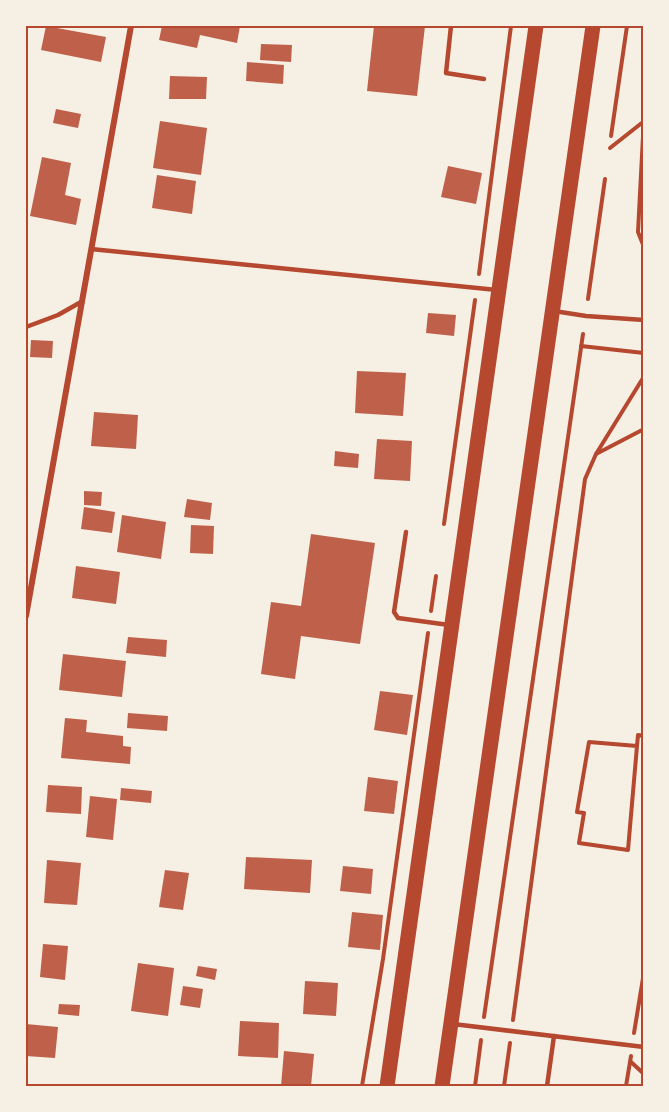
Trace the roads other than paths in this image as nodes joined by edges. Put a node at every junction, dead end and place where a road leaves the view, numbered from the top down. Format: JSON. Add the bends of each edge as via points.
{"nodes":[{"id":1,"x":131,"y":26,"type":"edge"},
{"id":2,"x":452,"y":26,"type":"edge"},
{"id":3,"x":536,"y":26,"type":"edge"},
{"id":4,"x":593,"y":26,"type":"edge"},
{"id":5,"x":484,"y":79,"type":"dead end"},
{"id":6,"x":90,"y":249,"type":"junction"},
{"id":7,"x":499,"y":291,"type":"junction"},
{"id":8,"x":81,"y":302,"type":"junction"},
{"id":9,"x":552,"y":311,"type":"junction"},
{"id":10,"x":644,"y":320,"type":"edge"},
{"id":11,"x":26,"y":327,"type":"edge"},
{"id":12,"x":406,"y":532,"type":"dead end"},
{"id":13,"x":26,"y":616,"type":"edge"},
{"id":14,"x":452,"y":625,"type":"junction"},
{"id":15,"x":451,"y":1024,"type":"junction"},
{"id":16,"x":554,"y":1036,"type":"junction"},
{"id":17,"x":644,"y":1047,"type":"edge"},
{"id":18,"x":387,"y":1086,"type":"edge"},
{"id":19,"x":442,"y":1086,"type":"edge"},
{"id":20,"x":547,"y":1086,"type":"edge"}],
"edges":[{"from":1,"to":6,"type":"street"},
{"from":2,"to":5,"type":"lane","via":[[446,73]]},
{"from":3,"to":7,"type":"main road"},
{"from":4,"to":9,"type":"main road"},
{"from":6,"to":7,"type":"lane"},
{"from":6,"to":8,"type":"street"},
{"from":7,"to":14,"type":"main road"},
{"from":8,"to":11,"type":"lane"},
{"from":8,"to":13,"type":"street"},
{"from":9,"to":10,"type":"lane"},
{"from":9,"to":15,"type":"main road"},
{"from":12,"to":14,"type":"lane","via":[[394,612],[398,618]]},
{"from":14,"to":18,"type":"main road"},
{"from":15,"to":16,"type":"lane"},
{"from":15,"to":19,"type":"main road"},
{"from":16,"to":17,"type":"lane"},
{"from":16,"to":20,"type":"lane"}]}
